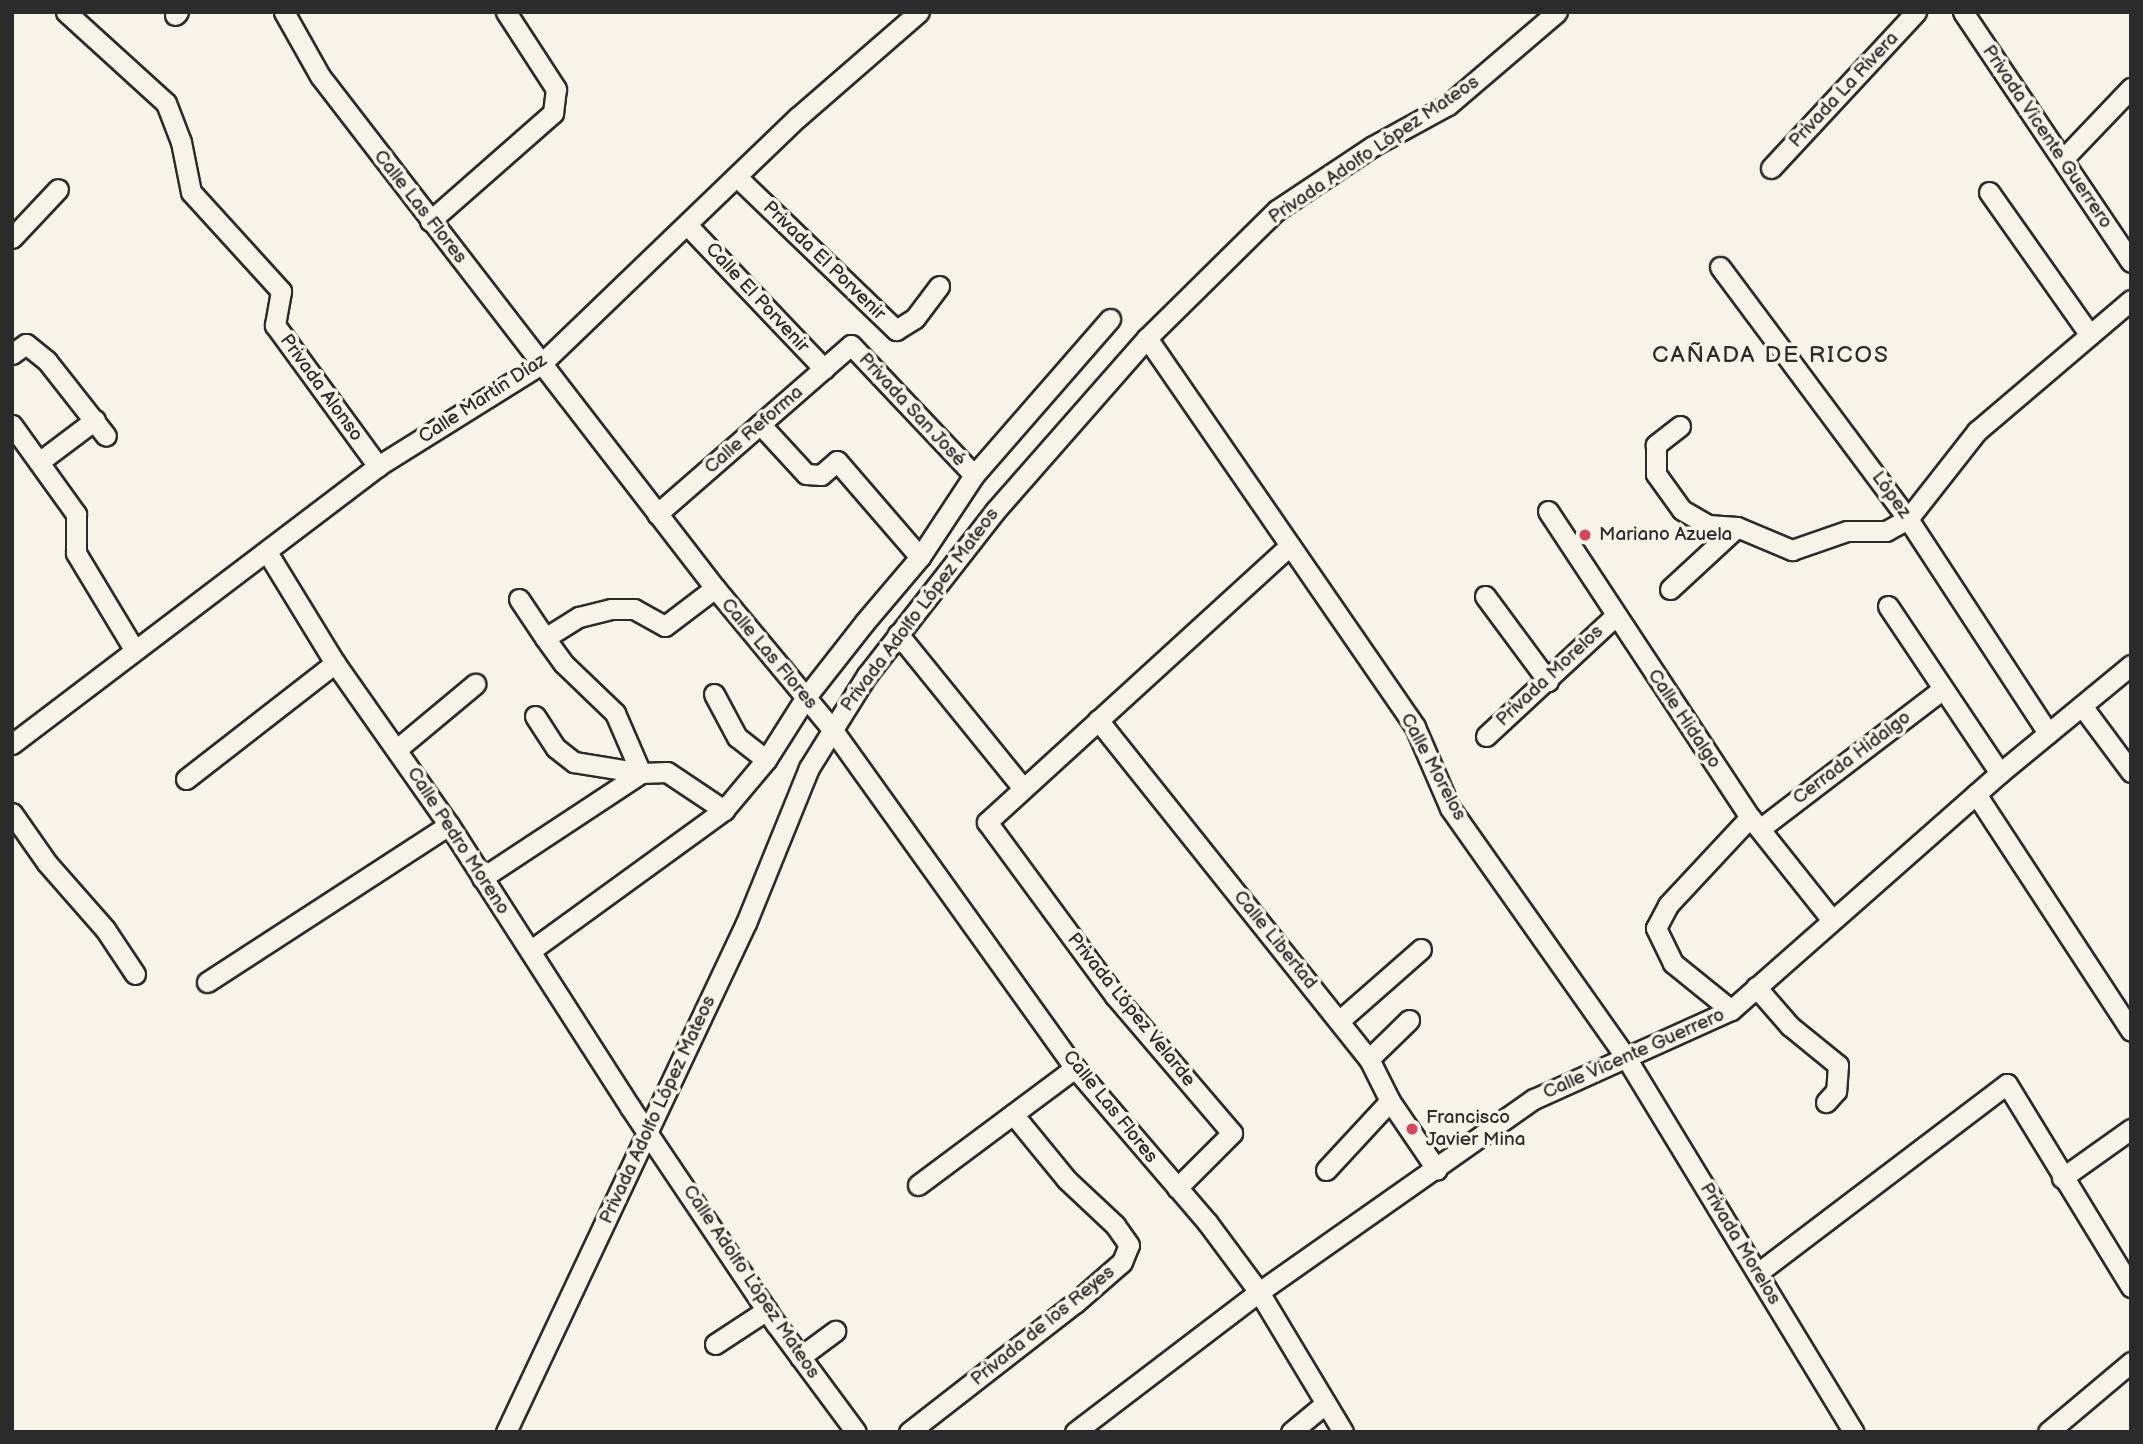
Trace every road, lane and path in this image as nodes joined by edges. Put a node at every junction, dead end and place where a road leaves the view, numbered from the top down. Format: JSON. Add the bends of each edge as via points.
{"nodes":[{"id":1,"x":66,"y":12,"type":"edge"},
{"id":2,"x":284,"y":12,"type":"edge"},
{"id":3,"x":506,"y":12,"type":"edge"},
{"id":4,"x":919,"y":12,"type":"edge"},
{"id":5,"x":1557,"y":12,"type":"edge"},
{"id":6,"x":1916,"y":12,"type":"edge"},
{"id":7,"x":1963,"y":12,"type":"edge"},
{"id":8,"x":2131,"y":88,"type":"edge"},
{"id":9,"x":2064,"y":158,"type":"junction"},
{"id":10,"x":1771,"y":168,"type":"dead end"},
{"id":11,"x":737,"y":177,"type":"junction"},
{"id":12,"x":58,"y":190,"type":"dead end"},
{"id":13,"x":1989,"y":192,"type":"dead end"},
{"id":14,"x":430,"y":221,"type":"junction"},
{"id":15,"x":689,"y":227,"type":"junction"},
{"id":16,"x":12,"y":238,"type":"edge"},
{"id":17,"x":2131,"y":262,"type":"edge"},
{"id":18,"x":1720,"y":267,"type":"dead end"},
{"id":19,"x":939,"y":286,"type":"dead end"},
{"id":20,"x":2131,"y":300,"type":"edge"},
{"id":21,"x":1110,"y":319,"type":"dead end"},
{"id":22,"x":2090,"y":335,"type":"junction"},
{"id":23,"x":1147,"y":338,"type":"junction"},
{"id":24,"x":851,"y":345,"type":"joint"},
{"id":25,"x":12,"y":354,"type":"edge"},
{"id":26,"x":541,"y":364,"type":"junction"},
{"id":27,"x":824,"y":369,"type":"junction"},
{"id":28,"x":760,"y":424,"type":"junction"},
{"id":29,"x":12,"y":425,"type":"edge"},
{"id":30,"x":1680,"y":425,"type":"dead end"},
{"id":31,"x":39,"y":462,"type":"junction"},
{"id":32,"x":378,"y":466,"type":"junction"},
{"id":33,"x":974,"y":475,"type":"junction"},
{"id":34,"x":1548,"y":511,"type":"dead end"},
{"id":35,"x":657,"y":514,"type":"junction"},
{"id":36,"x":1908,"y":519,"type":"junction"},
{"id":37,"x":1737,"y":527,"type":"junction"},
{"id":38,"x":1288,"y":547,"type":"junction"},
{"id":39,"x":267,"y":552,"type":"junction"},
{"id":40,"x":920,"y":557,"type":"junction"},
{"id":41,"x":715,"y":588,"type":"junction"},
{"id":42,"x":1670,"y":589,"type":"dead end"},
{"id":43,"x":1485,"y":596,"type":"dead end"},
{"id":44,"x":519,"y":599,"type":"dead end"},
{"id":45,"x":1888,"y":606,"type":"dead end"},
{"id":46,"x":1615,"y":616,"type":"junction"},
{"id":47,"x":898,"y":634,"type":"junction"},
{"id":48,"x":545,"y":638,"type":"junction"},
{"id":49,"x":134,"y":649,"type":"junction"},
{"id":50,"x":335,"y":663,"type":"junction"},
{"id":51,"x":2131,"y":665,"type":"edge"},
{"id":52,"x":1548,"y":681,"type":"junction"},
{"id":53,"x":475,"y":684,"type":"dead end"},
{"id":54,"x":1943,"y":689,"type":"junction"},
{"id":55,"x":714,"y":694,"type":"dead end"},
{"id":56,"x":808,"y":699,"type":"junction"},
{"id":57,"x":2082,"y":706,"type":"junction"},
{"id":58,"x":535,"y":716,"type":"dead end"},
{"id":59,"x":1098,"y":720,"type":"junction"},
{"id":60,"x":829,"y":725,"type":"junction"},
{"id":61,"x":2048,"y":733,"type":"junction"},
{"id":62,"x":1486,"y":736,"type":"dead end"},
{"id":63,"x":12,"y":744,"type":"edge"},
{"id":64,"x":397,"y":749,"type":"junction"},
{"id":65,"x":766,"y":760,"type":"junction"},
{"id":66,"x":2131,"y":772,"type":"edge"},
{"id":67,"x":641,"y":773,"type":"junction"},
{"id":68,"x":2000,"y":773,"type":"junction"},
{"id":69,"x":186,"y":779,"type":"dead end"},
{"id":70,"x":1022,"y":788,"type":"junction"},
{"id":71,"x":1976,"y":794,"type":"junction"},
{"id":72,"x":724,"y":810,"type":"junction"},
{"id":73,"x":12,"y":813,"type":"edge"},
{"id":74,"x":1755,"y":822,"type":"junction"},
{"id":75,"x":449,"y":825,"type":"junction"},
{"id":76,"x":482,"y":878,"type":"junction"},
{"id":77,"x":1831,"y":919,"type":"junction"},
{"id":78,"x":1421,"y":949,"type":"dead end"},
{"id":79,"x":530,"y":951,"type":"junction"},
{"id":80,"x":135,"y":974,"type":"dead end"},
{"id":81,"x":207,"y":982,"type":"dead end"},
{"id":82,"x":1756,"y":987,"type":"junction"},
{"id":83,"x":1731,"y":1010,"type":"junction"},
{"id":84,"x":1409,"y":1020,"type":"dead end"},
{"id":85,"x":1339,"y":1021,"type":"junction"},
{"id":86,"x":2131,"y":1031,"type":"edge"},
{"id":87,"x":1625,"y":1056,"type":"junction"},
{"id":88,"x":1369,"y":1059,"type":"junction"},
{"id":89,"x":1075,"y":1068,"type":"junction"},
{"id":90,"x":1390,"y":1101,"type":"junction"},
{"id":91,"x":1826,"y":1102,"type":"dead end"},
{"id":92,"x":1013,"y":1114,"type":"junction"},
{"id":93,"x":2131,"y":1129,"type":"edge"},
{"id":94,"x":649,"y":1130,"type":"junction"},
{"id":95,"x":1326,"y":1170,"type":"dead end"},
{"id":96,"x":1437,"y":1170,"type":"junction"},
{"id":97,"x":2062,"y":1178,"type":"junction"},
{"id":98,"x":918,"y":1185,"type":"dead end"},
{"id":99,"x":1177,"y":1188,"type":"junction"},
{"id":100,"x":1759,"y":1272,"type":"junction"},
{"id":101,"x":2131,"y":1287,"type":"edge"},
{"id":102,"x":1259,"y":1292,"type":"junction"},
{"id":103,"x":767,"y":1310,"type":"junction"},
{"id":104,"x":835,"y":1331,"type":"dead end"},
{"id":105,"x":715,"y":1344,"type":"dead end"},
{"id":106,"x":800,"y":1357,"type":"junction"},
{"id":107,"x":2131,"y":1362,"type":"edge"},
{"id":108,"x":1326,"y":1403,"type":"junction"},
{"id":109,"x":506,"y":1432,"type":"edge"},
{"id":110,"x":856,"y":1432,"type":"edge"},
{"id":111,"x":909,"y":1432,"type":"edge"},
{"id":112,"x":1075,"y":1432,"type":"edge"},
{"id":113,"x":1292,"y":1432,"type":"edge"},
{"id":114,"x":1343,"y":1432,"type":"edge"},
{"id":115,"x":1854,"y":1432,"type":"edge"},
{"id":116,"x":2048,"y":1432,"type":"edge"}],
"edges":[{"from":1,"to":32,"type":"street","name":"Privada Alonso","via":[[166,103],[181,142],[191,192],[281,290],[275,325]]},
{"from":2,"to":14,"type":"street","name":"Calle Las Flores","via":[[320,76]]},
{"from":3,"to":14,"type":"street","via":[[556,89],[553,114]]},
{"from":4,"to":11,"type":"street","name":"Calle Martín Díaz"},
{"from":5,"to":23,"type":"street","name":"Privada Adolfo López Mateos","via":[[1448,105],[1373,146],[1277,209]]},
{"from":6,"to":10,"type":"street","name":"Privada La Rivera"},
{"from":7,"to":9,"type":"street","name":"Privada Vicente Guerrero"},
{"from":8,"to":9,"type":"street"},
{"from":9,"to":17,"type":"street","name":"Privada Vicente Guerrero"},
{"from":11,"to":15,"type":"street","name":"Calle Martín Díaz"},
{"from":11,"to":19,"type":"street","name":"Privada El Porvenir","via":[[896,330],[915,318]]},
{"from":12,"to":16,"type":"street"},
{"from":13,"to":22,"type":"street"},
{"from":14,"to":26,"type":"street","name":"Calle Las Flores"},
{"from":15,"to":26,"type":"street","name":"Calle Martín Díaz"},
{"from":15,"to":27,"type":"street","name":"Calle El Porvenir"},
{"from":18,"to":36,"type":"street","name":"López"},
{"from":20,"to":22,"type":"street"},
{"from":21,"to":33,"type":"street"},
{"from":22,"to":36,"type":"street","via":[[1977,431]]},
{"from":23,"to":38,"type":"street","name":"Calle Morelos"},
{"from":23,"to":47,"type":"street","name":"Privada Adolfo López Mateos","via":[[995,511]]},
{"from":24,"to":27,"type":"street","name":"Calle Reforma"},
{"from":24,"to":33,"type":"street","name":"Privada San José"},
{"from":25,"to":31,"type":"street","via":[[26,344],[47,361],[100,428]]},
{"from":26,"to":32,"type":"street","name":"Calle Martín Díaz"},
{"from":26,"to":35,"type":"street","name":"Calle Las Flores"},
{"from":27,"to":28,"type":"street","name":"Calle Reforma"},
{"from":28,"to":35,"type":"street","name":"Calle Reforma"},
{"from":28,"to":40,"type":"street","via":[[806,474],[821,475],[837,461]]},
{"from":29,"to":31,"type":"street"},
{"from":30,"to":37,"type":"street","via":[[1656,445],[1656,474],[1682,509],[1708,526]]},
{"from":31,"to":49,"type":"street","via":[[76,514],[76,553]]},
{"from":32,"to":39,"type":"street","name":"Calle Martín Díaz"},
{"from":33,"to":40,"type":"street"},
{"from":34,"to":46,"type":"street","name":"Calle Hidalgo"},
{"from":35,"to":41,"type":"street","name":"Calle Las Flores"},
{"from":36,"to":37,"type":"street","via":[[1886,531],[1847,531],[1792,550]]},
{"from":36,"to":61,"type":"street","name":"López"},
{"from":37,"to":42,"type":"street"},
{"from":38,"to":59,"type":"street"},
{"from":38,"to":87,"type":"street","name":"Calle Morelos","via":[[1415,727],[1451,808]]},
{"from":39,"to":49,"type":"street","name":"Calle Martín Díaz"},
{"from":39,"to":50,"type":"street","name":"Calle Pedro Moreno"},
{"from":40,"to":56,"type":"street"},
{"from":41,"to":48,"type":"street","via":[[665,626],[634,609],[611,609],[579,617]]},
{"from":41,"to":56,"type":"street","name":"Calle Las Flores"},
{"from":43,"to":52,"type":"street"},
{"from":44,"to":48,"type":"street"},
{"from":45,"to":54,"type":"street"},
{"from":46,"to":52,"type":"street","name":"Privada Morelos"},
{"from":46,"to":74,"type":"street","name":"Calle Hidalgo"},
{"from":47,"to":60,"type":"street","name":"Privada Adolfo López Mateos"},
{"from":47,"to":70,"type":"street"},
{"from":48,"to":67,"type":"street","via":[[563,663],[615,713]]},
{"from":49,"to":63,"type":"street","name":"Calle Martín Díaz"},
{"from":50,"to":64,"type":"street","name":"Calle Pedro Moreno"},
{"from":50,"to":69,"type":"street"},
{"from":51,"to":57,"type":"street","name":"Calle Vicente Guerrero"},
{"from":52,"to":62,"type":"street","name":"Privada Morelos"},
{"from":53,"to":64,"type":"street"},
{"from":54,"to":68,"type":"street"},
{"from":54,"to":74,"type":"street","name":"Cerrada Hidalgo"},
{"from":55,"to":65,"type":"street","via":[[737,737]]},
{"from":56,"to":60,"type":"street","name":"Calle Las Flores"},
{"from":56,"to":65,"type":"street"},
{"from":57,"to":61,"type":"street","name":"Calle Vicente Guerrero"},
{"from":57,"to":66,"type":"street"},
{"from":58,"to":67,"type":"street","via":[[556,748],[573,762]]},
{"from":59,"to":70,"type":"street"},
{"from":59,"to":85,"type":"street","name":"Calle Libertad"},
{"from":60,"to":89,"type":"street","name":"Calle Las Flores"},
{"from":60,"to":94,"type":"street","name":"Privada Adolfo López Mateos","via":[[746,923]]},
{"from":61,"to":68,"type":"street","name":"Calle Vicente Guerrero"},
{"from":64,"to":75,"type":"street","name":"Calle Pedro Moreno"},
{"from":65,"to":72,"type":"street"},
{"from":67,"to":72,"type":"street","via":[[667,772]]},
{"from":67,"to":76,"type":"street"},
{"from":68,"to":71,"type":"street","name":"Calle Vicente Guerrero"},
{"from":70,"to":99,"type":"street","name":"Privada López Velarde","via":[[986,822],[1115,996],[1233,1133]]},
{"from":71,"to":77,"type":"street","name":"Calle Vicente Guerrero"},
{"from":71,"to":86,"type":"street"},
{"from":72,"to":79,"type":"street"},
{"from":73,"to":80,"type":"street"},
{"from":74,"to":77,"type":"street","name":"Calle Hidalgo"},
{"from":74,"to":83,"type":"street","name":"Cerrada Hidalgo","via":[[1668,905],[1656,928],[1673,963]]},
{"from":75,"to":76,"type":"street","name":"Calle Pedro Moreno"},
{"from":75,"to":81,"type":"street"},
{"from":76,"to":79,"type":"street","name":"Calle Pedro Moreno"},
{"from":77,"to":82,"type":"street","name":"Calle Vicente Guerrero"},
{"from":78,"to":85,"type":"street"},
{"from":79,"to":94,"type":"street","name":"Calle Pedro Moreno"},
{"from":82,"to":83,"type":"street","name":"Calle Vicente Guerrero"},
{"from":82,"to":91,"type":"street","via":[[1790,1026],[1838,1065],[1836,1091]]},
{"from":83,"to":87,"type":"street","name":"Calle Vicente Guerrero"},
{"from":84,"to":88,"type":"street"},
{"from":85,"to":88,"type":"street","name":"Calle Libertad"},
{"from":87,"to":96,"type":"street","name":"Calle Vicente Guerrero","via":[[1534,1099]]},
{"from":87,"to":100,"type":"street","name":"Privada Morelos"},
{"from":88,"to":90,"type":"street","name":"Calle Libertad"},
{"from":89,"to":92,"type":"street"},
{"from":89,"to":99,"type":"street","name":"Calle Las Flores"},
{"from":90,"to":95,"type":"street"},
{"from":90,"to":96,"type":"street","name":"Calle Libertad"},
{"from":92,"to":98,"type":"street"},
{"from":92,"to":111,"type":"street","name":"Privada de los Reyes","via":[[1129,1245],[1122,1262],[1075,1303]]},
{"from":93,"to":97,"type":"street"},
{"from":94,"to":103,"type":"street","name":"Calle Adolfo López Mateos"},
{"from":94,"to":109,"type":"street","name":"Privada Adolfo López Mateos"},
{"from":96,"to":102,"type":"street","name":"Calle Vicente Guerrero"},
{"from":97,"to":100,"type":"street","via":[[2007,1084]]},
{"from":97,"to":101,"type":"street"},
{"from":99,"to":102,"type":"street","name":"Calle Las Flores"},
{"from":100,"to":115,"type":"street","name":"Privada Morelos"},
{"from":102,"to":108,"type":"street","name":"Calle Las Flores"},
{"from":102,"to":112,"type":"street","name":"Calle Vicente Guerrero"},
{"from":103,"to":105,"type":"street"},
{"from":103,"to":106,"type":"street","name":"Calle Adolfo López Mateos"},
{"from":104,"to":106,"type":"street"},
{"from":106,"to":110,"type":"street","name":"Calle Adolfo López Mateos"},
{"from":107,"to":116,"type":"street"},
{"from":108,"to":113,"type":"street"},
{"from":108,"to":114,"type":"street","name":"Calle Las Flores"}]}
